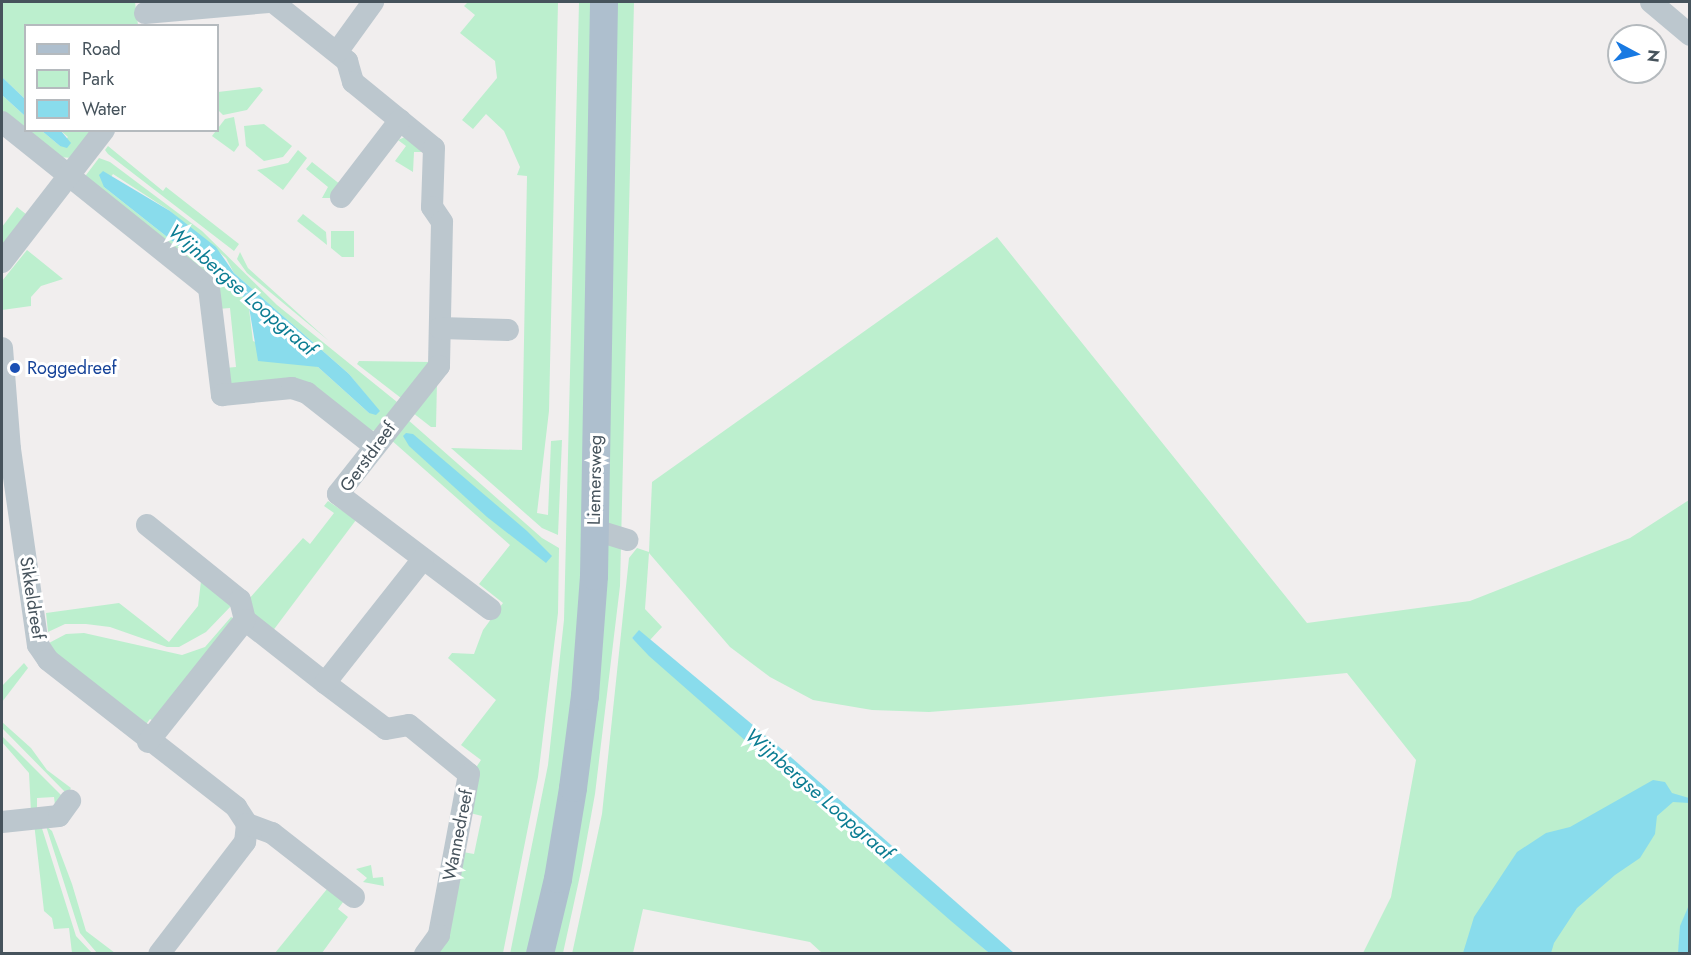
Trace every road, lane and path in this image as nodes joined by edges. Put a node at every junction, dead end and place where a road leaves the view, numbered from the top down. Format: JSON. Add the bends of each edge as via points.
{"nodes":[{"id":1,"x":271,"y":2,"type":"edge"},
{"id":2,"x":373,"y":2,"type":"edge"},
{"id":3,"x":604,"y":2,"type":"edge"},
{"id":4,"x":1651,"y":2,"type":"edge"},
{"id":5,"x":145,"y":14,"type":"edge"},
{"id":6,"x":1689,"y":35,"type":"edge"},
{"id":7,"x":337,"y":52,"type":"junction"},
{"id":8,"x":400,"y":120,"type":"junction"},
{"id":9,"x":2,"y":122,"type":"edge"},
{"id":10,"x":102,"y":132,"type":"edge"},
{"id":11,"x":69,"y":176,"type":"junction"},
{"id":12,"x":341,"y":197,"type":"dead end"},
{"id":13,"x":2,"y":262,"type":"edge"},
{"id":14,"x":440,"y":328,"type":"junction"},
{"id":15,"x":508,"y":330,"type":"dead end"},
{"id":16,"x":2,"y":348,"type":"edge"},
{"id":17,"x":374,"y":446,"type":"junction"},
{"id":18,"x":6,"y":450,"type":"edge"},
{"id":19,"x":147,"y":525,"type":"dead end"},
{"id":20,"x":595,"y":530,"type":"junction"},
{"id":21,"x":627,"y":540,"type":"dead end"},
{"id":22,"x":423,"y":560,"type":"junction"},
{"id":23,"x":490,"y":609,"type":"dead end"},
{"id":24,"x":245,"y":620,"type":"junction"},
{"id":25,"x":325,"y":683,"type":"junction"},
{"id":26,"x":148,"y":742,"type":"junction"},
{"id":27,"x":70,"y":801,"type":"dead end"},
{"id":28,"x":2,"y":822,"type":"edge"},
{"id":29,"x":247,"y":824,"type":"junction"},
{"id":30,"x":354,"y":897,"type":"dead end"},
{"id":31,"x":159,"y":954,"type":"edge"},
{"id":32,"x":424,"y":954,"type":"edge"},
{"id":33,"x":540,"y":954,"type":"edge"}],
"edges":[{"from":1,"to":5,"type":"street","name":"Gerstdreef"},
{"from":1,"to":7,"type":"street","name":"Gerstdreef"},
{"from":2,"to":7,"type":"street"},
{"from":3,"to":20,"type":"main road","name":"Liemersweg"},
{"from":4,"to":6,"type":"street"},
{"from":7,"to":8,"type":"street","name":"Gerstdreef","via":[[347,61],[353,82]]},
{"from":8,"to":12,"type":"street"},
{"from":8,"to":14,"type":"street","name":"Gerstdreef","via":[[435,148],[432,207],[442,222]]},
{"from":9,"to":11,"type":"street"},
{"from":10,"to":11,"type":"street"},
{"from":11,"to":13,"type":"street"},
{"from":11,"to":17,"type":"street","via":[[209,288],[222,395],[292,388],[307,393]]},
{"from":14,"to":15,"type":"street"},
{"from":14,"to":17,"type":"street","name":"Gerstdreef","via":[[439,366]]},
{"from":16,"to":18,"type":"street","name":"Sikkeldreef"},
{"from":17,"to":22,"type":"street","name":"Gerstdreef","via":[[338,494]]},
{"from":18,"to":26,"type":"street","name":"Sikkeldreef","via":[[38,645],[48,660]]},
{"from":19,"to":24,"type":"street","name":"Wannedreef","via":[[240,600]]},
{"from":20,"to":21,"type":"street"},
{"from":20,"to":33,"type":"main road","name":"Liemersweg","via":[[585,696],[558,879]]},
{"from":22,"to":23,"type":"street","name":"Gerstdreef"},
{"from":22,"to":25,"type":"street"},
{"from":24,"to":25,"type":"street","name":"Wannedreef"},
{"from":24,"to":26,"type":"street"},
{"from":25,"to":32,"type":"street","name":"Wannedreef","via":[[386,729],[409,725],[469,774],[439,935]]},
{"from":26,"to":29,"type":"street","name":"Sikkeldreef","via":[[236,807]]},
{"from":27,"to":28,"type":"street","via":[[59,816]]},
{"from":29,"to":30,"type":"street","name":"Sikkeldreef","via":[[272,833]]},
{"from":29,"to":31,"type":"street","via":[[245,842]]}]}
